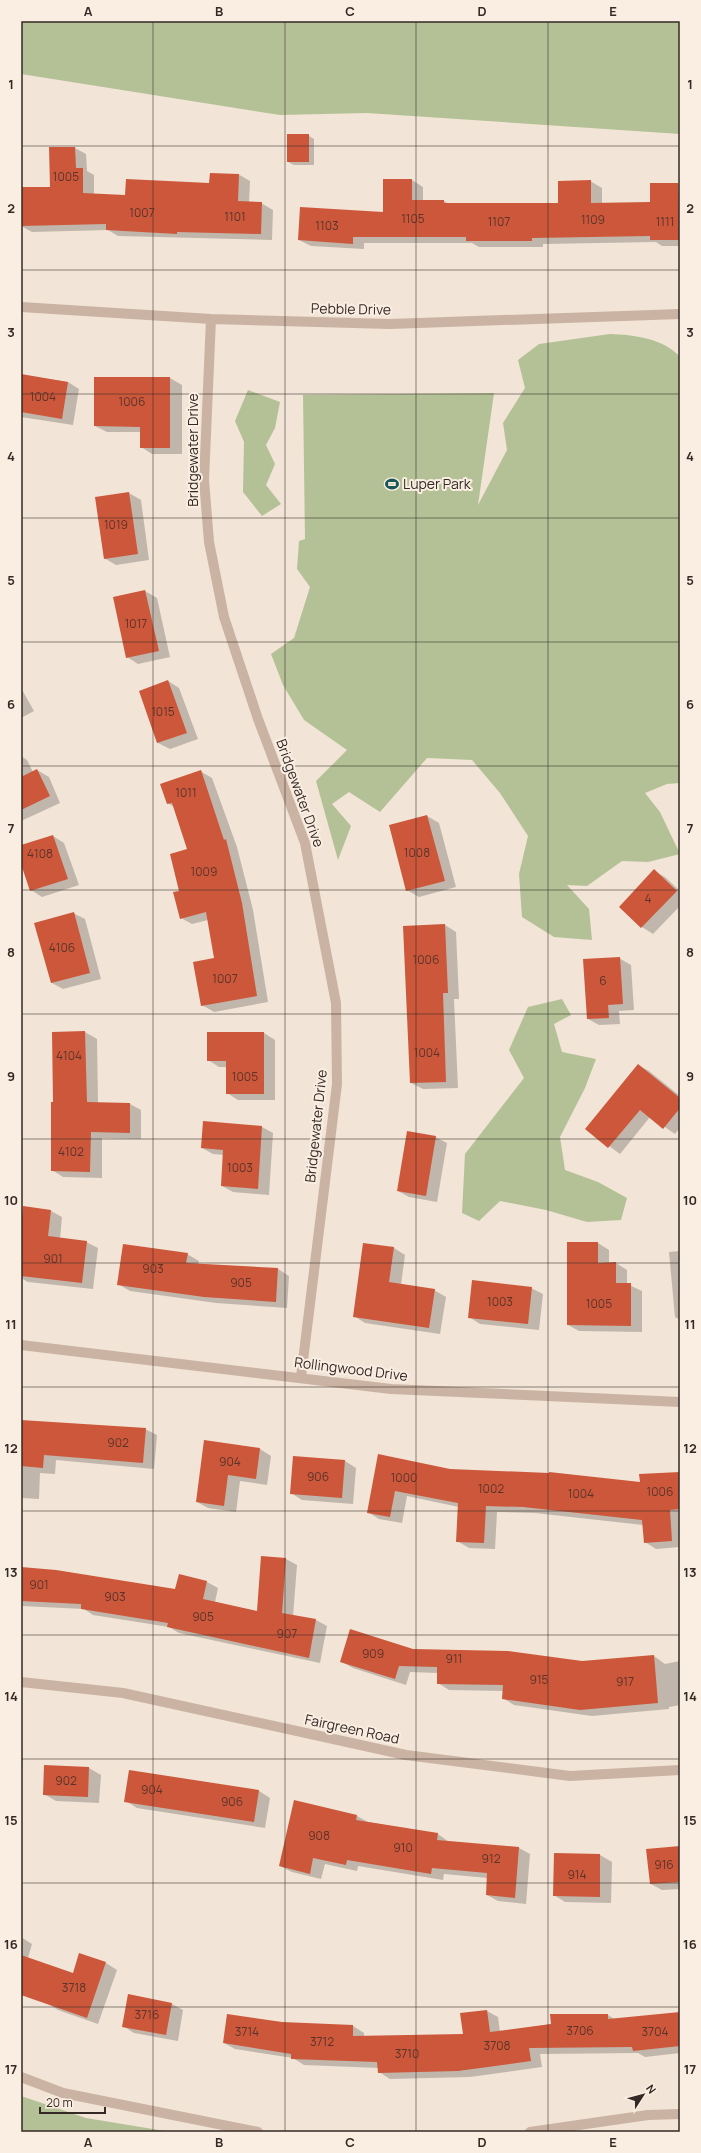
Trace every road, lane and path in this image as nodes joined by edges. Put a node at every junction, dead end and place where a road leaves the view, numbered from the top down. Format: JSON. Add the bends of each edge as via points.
{"nodes":[{"id":1,"x":21,"y":307,"type":"edge"},
{"id":2,"x":680,"y":314,"type":"edge"},
{"id":3,"x":211,"y":319,"type":"junction"},
{"id":4,"x":21,"y":1345,"type":"edge"},
{"id":5,"x":301,"y":1377,"type":"junction"},
{"id":6,"x":680,"y":1402,"type":"edge"},
{"id":7,"x":21,"y":1682,"type":"edge"},
{"id":8,"x":680,"y":1770,"type":"edge"},
{"id":9,"x":21,"y":2077,"type":"edge"},
{"id":10,"x":680,"y":2114,"type":"edge"},
{"id":11,"x":258,"y":2132,"type":"edge"},
{"id":12,"x":530,"y":2132,"type":"edge"}],
"edges":[{"from":1,"to":3,"type":"street","name":"Pebble Drive"},
{"from":2,"to":3,"type":"street","name":"Pebble Drive","via":[[390,324]]},
{"from":3,"to":5,"type":"street","name":"Bridgewater Drive","via":[[204,480],[209,542],[224,617],[258,719],[305,843],[336,1003],[337,1084]]},
{"from":4,"to":5,"type":"street","name":"Rollingwood Drive"},
{"from":5,"to":6,"type":"street","name":"Rollingwood Drive","via":[[391,1389]]},
{"from":7,"to":8,"type":"street","name":"Fairgreen Road","via":[[124,1693],[406,1755],[570,1776]]},
{"from":9,"to":11,"type":"street","via":[[63,2093]]},
{"from":10,"to":12,"type":"street","via":[[648,2115]]}]}
